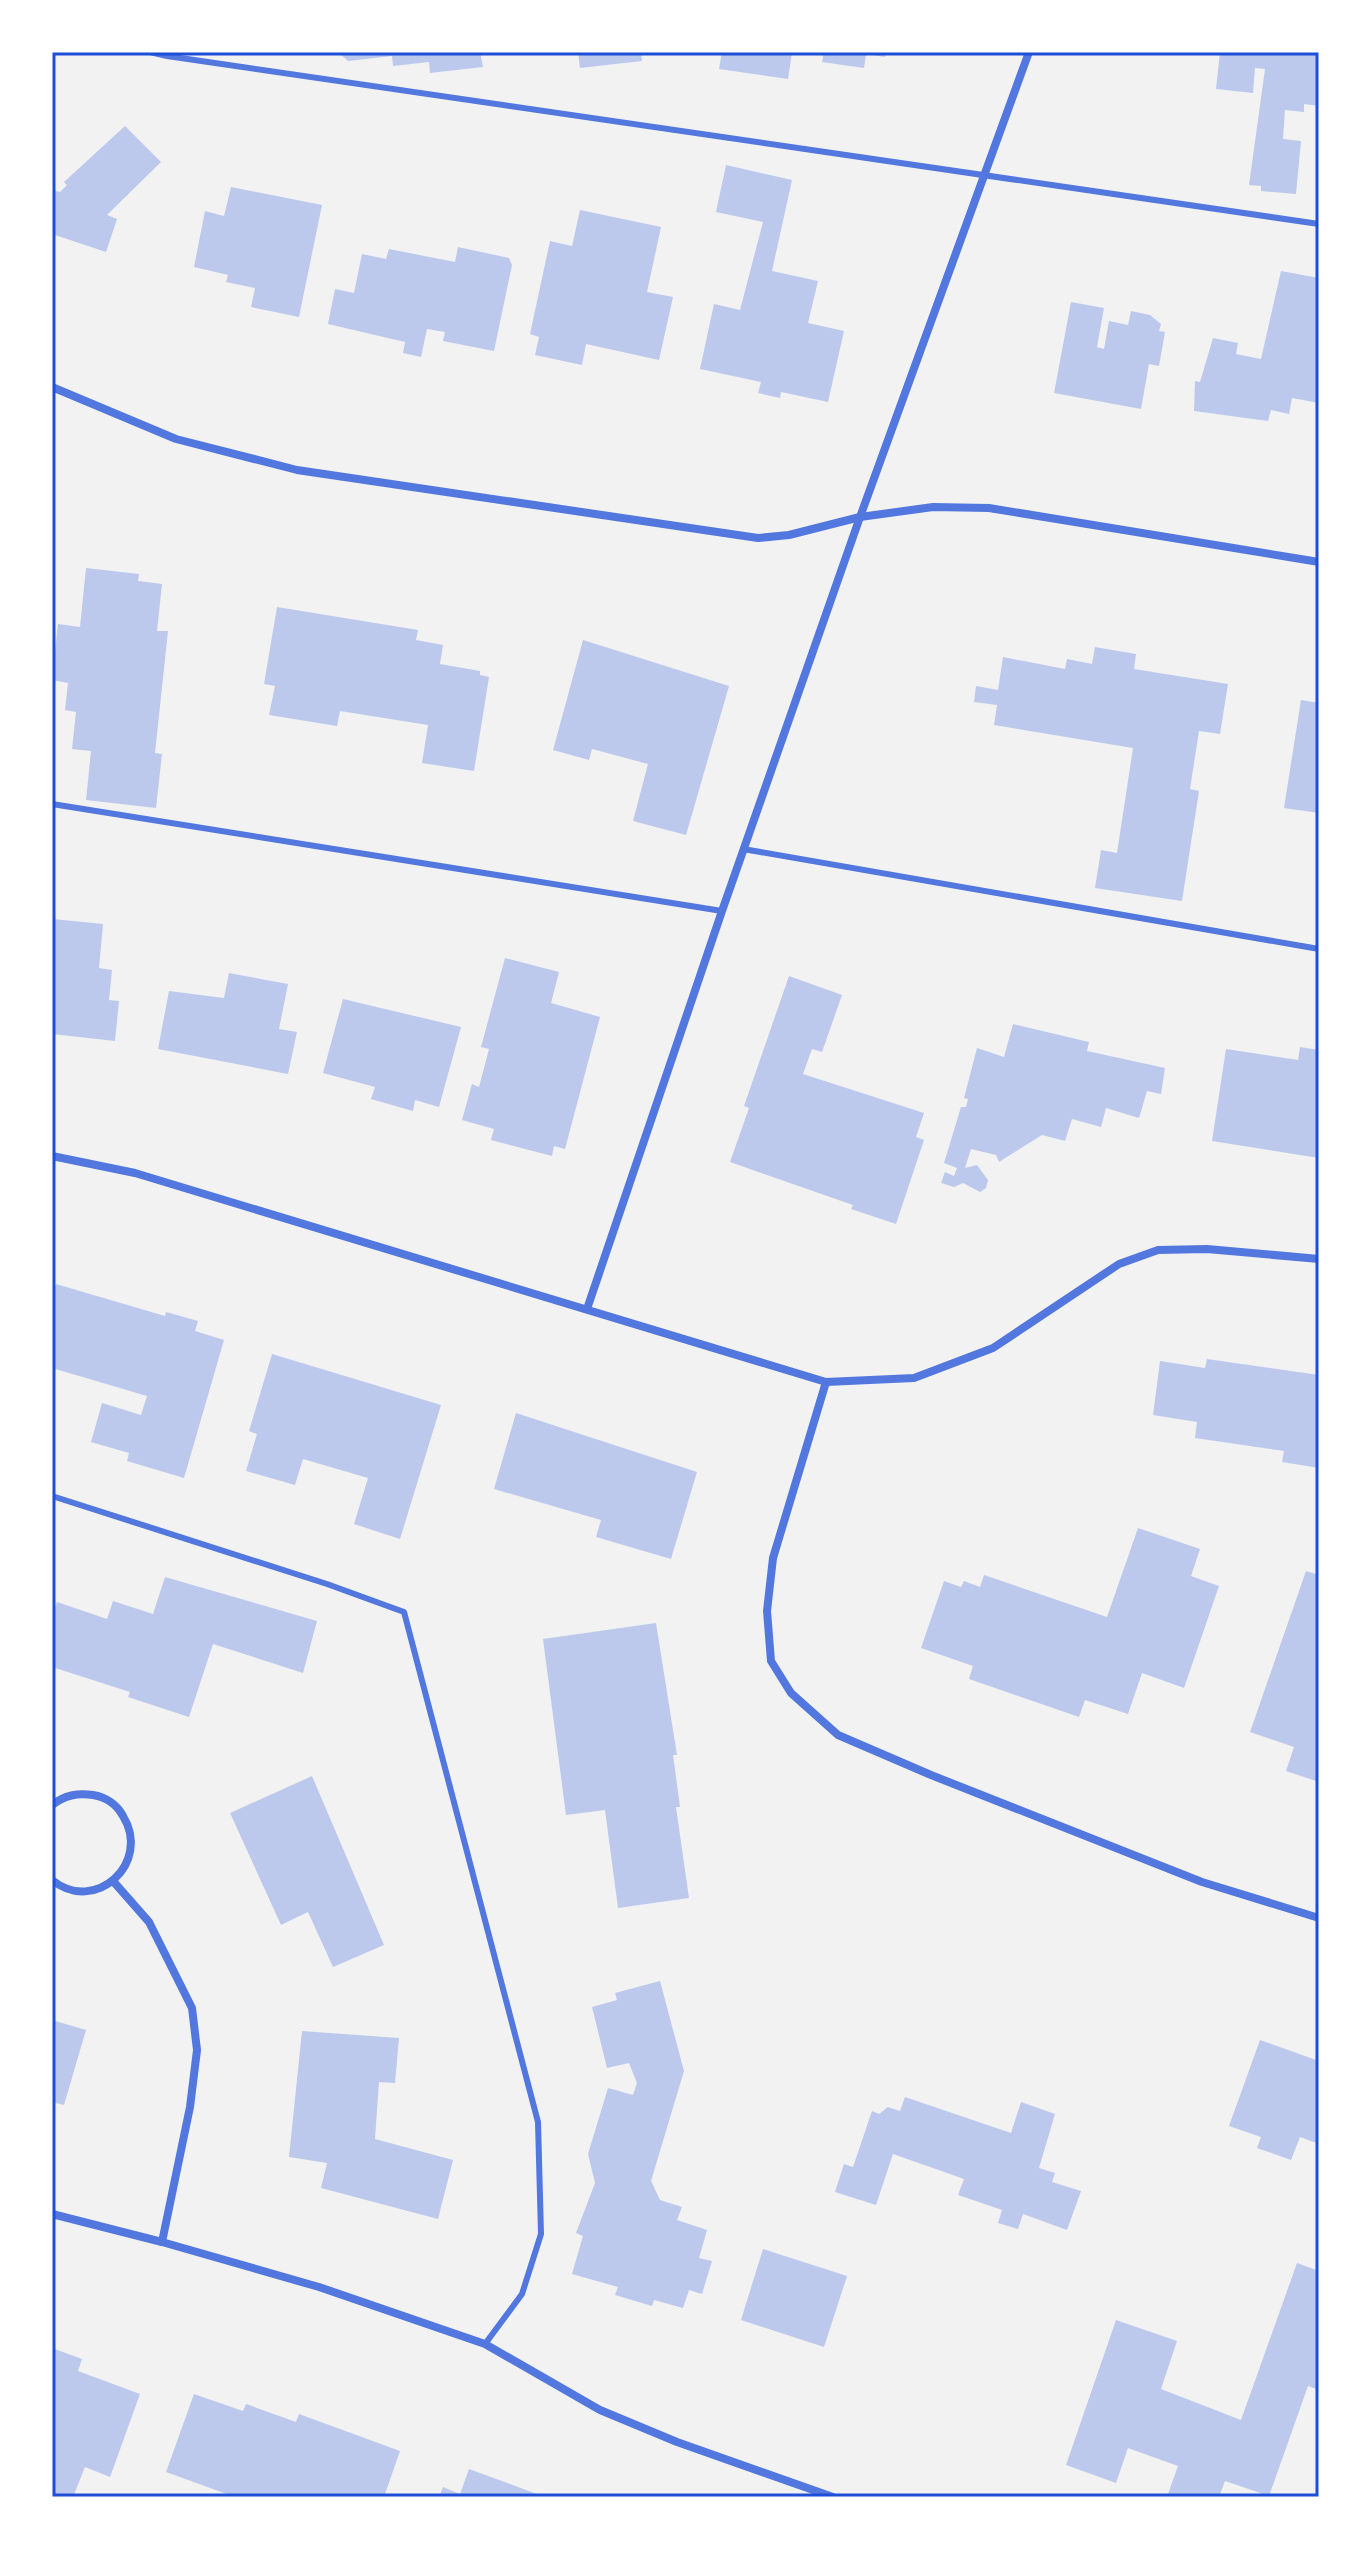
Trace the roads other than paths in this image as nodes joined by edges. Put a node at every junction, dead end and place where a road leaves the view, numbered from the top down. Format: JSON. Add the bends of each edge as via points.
{"nodes":[{"id":1,"x":150,"y":52,"type":"edge"},
{"id":2,"x":1029,"y":52,"type":"edge"},
{"id":3,"x":985,"y":175,"type":"junction"},
{"id":4,"x":1319,"y":224,"type":"edge"},
{"id":5,"x":52,"y":387,"type":"edge"},
{"id":6,"x":860,"y":517,"type":"junction"},
{"id":7,"x":1319,"y":562,"type":"edge"},
{"id":8,"x":52,"y":804,"type":"edge"},
{"id":9,"x":743,"y":849,"type":"junction"},
{"id":10,"x":722,"y":911,"type":"junction"},
{"id":11,"x":1319,"y":949,"type":"edge"},
{"id":12,"x":52,"y":1156,"type":"edge"},
{"id":13,"x":1319,"y":1259,"type":"edge"},
{"id":14,"x":587,"y":1309,"type":"junction"},
{"id":15,"x":826,"y":1382,"type":"junction"},
{"id":16,"x":52,"y":1496,"type":"edge"},
{"id":17,"x":52,"y":1805,"type":"edge"},
{"id":18,"x":52,"y":1880,"type":"edge"},
{"id":19,"x":113,"y":1881,"type":"junction"},
{"id":20,"x":1319,"y":1918,"type":"edge"},
{"id":21,"x":52,"y":2214,"type":"edge"},
{"id":22,"x":162,"y":2242,"type":"junction"},
{"id":23,"x":485,"y":2344,"type":"junction"},
{"id":24,"x":833,"y":2497,"type":"edge"}],
"edges":[{"from":1,"to":3,"type":"lane"},
{"from":2,"to":3,"type":"street"},
{"from":3,"to":4,"type":"lane"},
{"from":3,"to":6,"type":"street"},
{"from":5,"to":6,"type":"street","via":[[176,439],[297,470],[758,538]]},
{"from":6,"to":7,"type":"street","via":[[933,507],[989,508]]},
{"from":6,"to":9,"type":"street"},
{"from":8,"to":10,"type":"lane"},
{"from":9,"to":10,"type":"street"},
{"from":9,"to":11,"type":"lane"},
{"from":10,"to":14,"type":"street"},
{"from":12,"to":14,"type":"street","via":[[135,1173]]},
{"from":13,"to":15,"type":"street","via":[[1158,1250],[1119,1264],[993,1348],[914,1378]]},
{"from":14,"to":15,"type":"street"},
{"from":15,"to":20,"type":"street","via":[[773,1558],[767,1611],[771,1661],[791,1693],[838,1735],[1202,1882]]},
{"from":16,"to":23,"type":"lane","via":[[404,1612],[538,2122],[541,2234],[522,2294]]},
{"from":17,"to":19,"type":"street","via":[[80,1793],[101,1796],[118,1808],[129,1825],[132,1846],[127,1865]]},
{"from":18,"to":19,"type":"street","via":[[75,1891],[95,1890]]},
{"from":19,"to":22,"type":"street","via":[[149,1922],[192,2008],[197,2050],[192,2093]]},
{"from":21,"to":22,"type":"street"},
{"from":22,"to":23,"type":"street","via":[[319,2287]]},
{"from":23,"to":24,"type":"street","via":[[600,2410]]}]}
